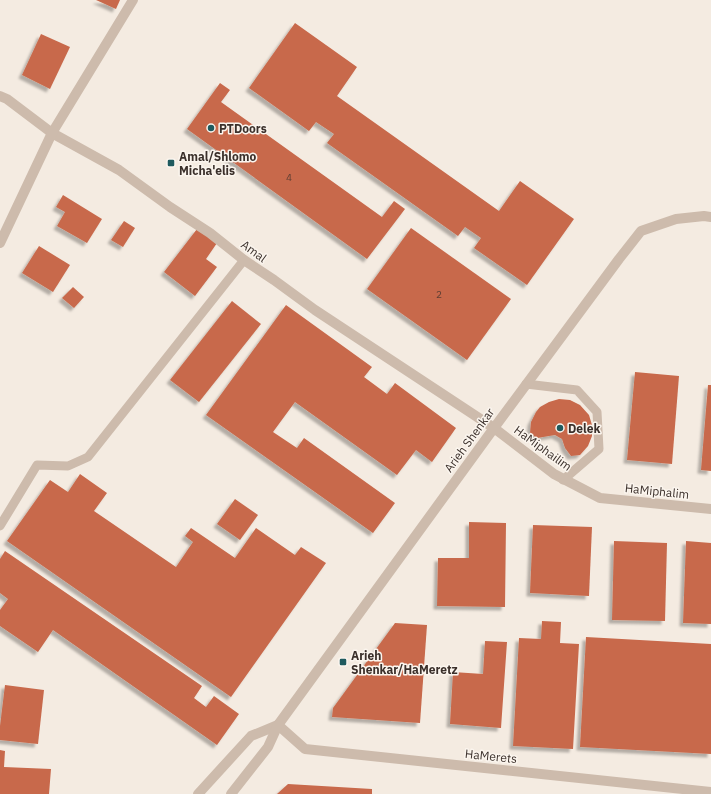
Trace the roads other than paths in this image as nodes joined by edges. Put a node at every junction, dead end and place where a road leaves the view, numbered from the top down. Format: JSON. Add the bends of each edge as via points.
{"nodes":[{"id":1,"x":133,"y":0,"type":"edge"},
{"id":2,"x":0,"y":96,"type":"edge"},
{"id":3,"x":52,"y":133,"type":"junction"},
{"id":4,"x":711,"y":217,"type":"edge"},
{"id":5,"x":0,"y":243,"type":"edge"},
{"id":6,"x":244,"y":260,"type":"junction"},
{"id":7,"x":526,"y":384,"type":"junction"},
{"id":8,"x":494,"y":428,"type":"junction"},
{"id":9,"x":563,"y":480,"type":"junction"},
{"id":10,"x":600,"y":498,"type":"joint"},
{"id":11,"x":711,"y":509,"type":"edge"},
{"id":12,"x":0,"y":526,"type":"edge"},
{"id":13,"x":278,"y":725,"type":"junction"},
{"id":14,"x":711,"y":792,"type":"edge"},
{"id":15,"x":198,"y":794,"type":"edge"},
{"id":16,"x":231,"y":794,"type":"edge"}],
"edges":[{"from":1,"to":3,"type":"street"},
{"from":2,"to":3,"type":"street","name":"Amal"},
{"from":3,"to":5,"type":"street"},
{"from":3,"to":6,"type":"street","name":"Amal","via":[[119,170],[210,233]]},
{"from":4,"to":7,"type":"street","name":"Arieh Shenkar","via":[[676,218],[641,231]]},
{"from":6,"to":8,"type":"street","name":"Amal"},
{"from":6,"to":12,"type":"lane","via":[[88,457],[68,466],[37,465]]},
{"from":7,"to":8,"type":"street","name":"Arieh Shenkar"},
{"from":7,"to":9,"type":"lane","via":[[577,390],[597,412],[599,449]]},
{"from":8,"to":9,"type":"street","name":"HaMiphailim"},
{"from":8,"to":13,"type":"street","name":"Arieh Shenkar"},
{"from":9,"to":10,"type":"street","name":"HaMiphailim"},
{"from":10,"to":11,"type":"street","name":"HaMiphalim"},
{"from":13,"to":14,"type":"street","name":"HaMerets","via":[[305,749]]},
{"from":13,"to":15,"type":"street","via":[[251,736]]},
{"from":13,"to":16,"type":"street","name":"Arieh Shenkar","via":[[268,747]]}]}
